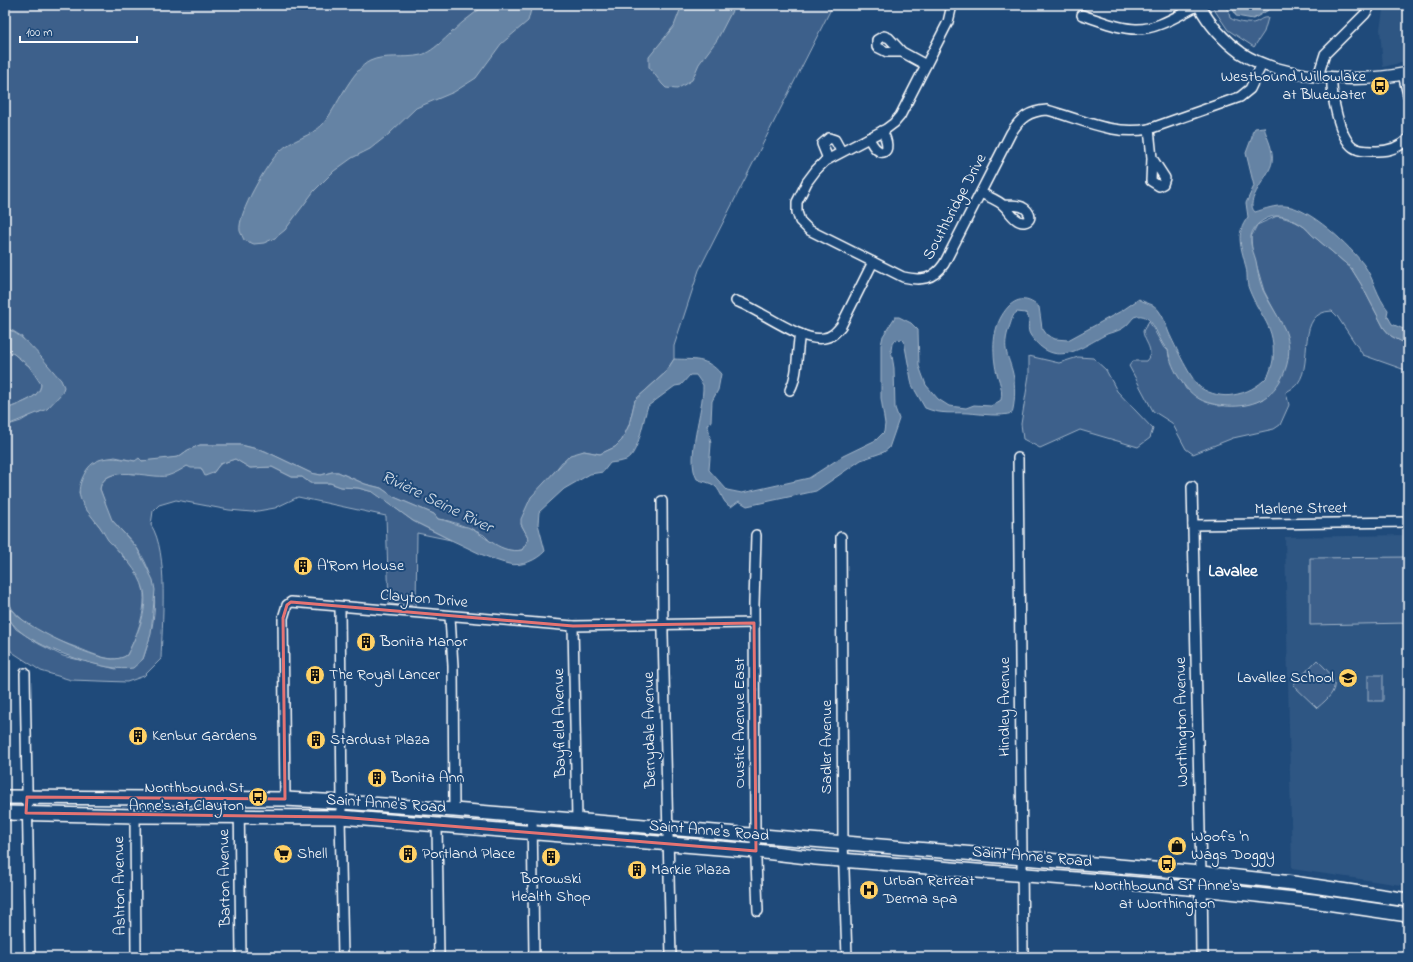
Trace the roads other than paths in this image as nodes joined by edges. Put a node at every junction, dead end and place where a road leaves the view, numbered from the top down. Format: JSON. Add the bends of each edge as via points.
{"nodes":[{"id":1,"x":952,"y":5,"type":"edge"},
{"id":2,"x":1199,"y":5,"type":"edge"},
{"id":3,"x":1371,"y":5,"type":"edge"},
{"id":4,"x":1082,"y":15,"type":"dead end"},
{"id":5,"x":902,"y":52,"type":"dead end"},
{"id":6,"x":1262,"y":64,"type":"junction"},
{"id":7,"x":926,"y":65,"type":"junction"},
{"id":8,"x":1406,"y":74,"type":"edge"},
{"id":9,"x":1318,"y":76,"type":"junction"},
{"id":10,"x":1332,"y":78,"type":"junction"},
{"id":11,"x":1408,"y":95,"type":"edge"},
{"id":12,"x":1149,"y":129,"type":"junction"},
{"id":13,"x":882,"y":131,"type":"junction"},
{"id":14,"x":869,"y":138,"type":"junction"},
{"id":15,"x":1408,"y":139,"type":"edge"},
{"id":16,"x":841,"y":152,"type":"junction"},
{"id":17,"x":1152,"y":158,"type":"dead end"},
{"id":18,"x":828,"y":159,"type":"junction"},
{"id":19,"x":981,"y":193,"type":"junction"},
{"id":20,"x":1004,"y":205,"type":"dead end"},
{"id":21,"x":873,"y":262,"type":"junction"},
{"id":22,"x":736,"y":301,"type":"dead end"},
{"id":23,"x":800,"y":334,"type":"junction"},
{"id":24,"x":790,"y":390,"type":"dead end"},
{"id":25,"x":1018,"y":458,"type":"dead end"},
{"id":26,"x":1192,"y":486,"type":"dead end"},
{"id":27,"x":662,"y":501,"type":"dead end"},
{"id":28,"x":1408,"y":522,"type":"edge"},
{"id":29,"x":1194,"y":525,"type":"junction"},
{"id":30,"x":756,"y":535,"type":"dead end"},
{"id":31,"x":841,"y":537,"type":"dead end"},
{"id":32,"x":340,"y":607,"type":"junction"},
{"id":33,"x":450,"y":616,"type":"junction"},
{"id":34,"x":662,"y":623,"type":"junction"},
{"id":35,"x":754,"y":623,"type":"junction"},
{"id":36,"x":573,"y":626,"type":"junction"},
{"id":37,"x":25,"y":673,"type":"dead end"},
{"id":38,"x":5,"y":797,"type":"edge"},
{"id":39,"x":27,"y":797,"type":"junction"},
{"id":40,"x":239,"y":799,"type":"junction"},
{"id":41,"x":285,"y":799,"type":"junction"},
{"id":42,"x":342,"y":802,"type":"junction"},
{"id":43,"x":454,"y":810,"type":"junction"},
{"id":44,"x":5,"y":813,"type":"edge"},
{"id":45,"x":26,"y":813,"type":"junction"},
{"id":46,"x":135,"y":816,"type":"junction"},
{"id":47,"x":239,"y":816,"type":"junction"},
{"id":48,"x":532,"y":816,"type":"junction"},
{"id":49,"x":340,"y":817,"type":"junction"},
{"id":50,"x":577,"y":820,"type":"junction"},
{"id":51,"x":437,"y":825,"type":"junction"},
{"id":52,"x":667,"y":828,"type":"junction"},
{"id":53,"x":531,"y":832,"type":"junction"},
{"id":54,"x":755,"y":835,"type":"junction"},
{"id":55,"x":843,"y":842,"type":"junction"},
{"id":56,"x":669,"y":844,"type":"junction"},
{"id":57,"x":756,"y":851,"type":"junction"},
{"id":58,"x":1021,"y":858,"type":"junction"},
{"id":59,"x":845,"y":860,"type":"junction"},
{"id":60,"x":1022,"y":873,"type":"junction"},
{"id":61,"x":1201,"y":873,"type":"junction"},
{"id":62,"x":1201,"y":889,"type":"junction"},
{"id":63,"x":1408,"y":900,"type":"edge"},
{"id":64,"x":758,"y":911,"type":"dead end"},
{"id":65,"x":1408,"y":915,"type":"edge"},
{"id":66,"x":30,"y":957,"type":"edge"},
{"id":67,"x":136,"y":957,"type":"edge"},
{"id":68,"x":241,"y":957,"type":"edge"},
{"id":69,"x":343,"y":957,"type":"edge"},
{"id":70,"x":439,"y":957,"type":"edge"},
{"id":71,"x":534,"y":957,"type":"edge"},
{"id":72,"x":671,"y":957,"type":"edge"},
{"id":73,"x":847,"y":957,"type":"edge"},
{"id":74,"x":1023,"y":957,"type":"edge"},
{"id":75,"x":1202,"y":957,"type":"edge"}],
"edges":[{"from":1,"to":7,"type":"street","name":"Southbridge Drive","via":[[948,22]]},
{"from":2,"to":4,"type":"street","via":[[1167,21],[1136,29]]},
{"from":2,"to":6,"type":"street","via":[[1215,30],[1225,40],[1241,53]]},
{"from":3,"to":9,"type":"street","via":[[1325,54]]},
{"from":5,"to":7,"type":"street"},
{"from":6,"to":9,"type":"street"},
{"from":6,"to":12,"type":"street","name":"Southbridge Drive","via":[[1250,89],[1240,97]]},
{"from":7,"to":13,"type":"street","name":"Southbridge Drive","via":[[900,116]]},
{"from":8,"to":10,"type":"street"},
{"from":8,"to":11,"type":"street"},
{"from":9,"to":10,"type":"street"},
{"from":10,"to":15,"type":"street","via":[[1332,96],[1346,139],[1353,147],[1363,151],[1381,151],[1398,147]]},
{"from":12,"to":17,"type":"street"},
{"from":12,"to":19,"type":"street","name":"Southbridge Drive","via":[[1136,132],[1111,129],[1047,110],[1030,113],[1017,123]]},
{"from":13,"to":14,"type":"street","name":"Southbridge Drive"},
{"from":13,"to":14,"type":"street","via":[[888,142],[884,152],[874,149]]},
{"from":14,"to":16,"type":"street","name":"Southbridge Drive"},
{"from":16,"to":18,"type":"street","name":"Southbridge Drive"},
{"from":16,"to":18,"type":"street","via":[[835,140],[826,139],[822,148]]},
{"from":18,"to":21,"type":"street","name":"Southbridge Drive","via":[[816,170],[797,202],[800,221],[809,230]]},
{"from":19,"to":20,"type":"street"},
{"from":19,"to":21,"type":"street","name":"Southbridge Drive","via":[[940,271],[916,280]]},
{"from":21,"to":23,"type":"street","via":[[835,333],[817,339]]},
{"from":22,"to":23,"type":"street"},
{"from":23,"to":24,"type":"street","via":[[796,350],[795,381]]},
{"from":25,"to":58,"type":"street","name":"Hindley Avenue"},
{"from":26,"to":29,"type":"street","name":"Worthington Avenue"},
{"from":27,"to":34,"type":"street","name":"Berrydale Avenue"},
{"from":28,"to":29,"type":"street","name":"Marlene Street"},
{"from":29,"to":61,"type":"street","name":"Worthington Avenue"},
{"from":30,"to":35,"type":"street","name":"Oustic Avenue East"},
{"from":31,"to":55,"type":"street","name":"Sadler Avenue"},
{"from":32,"to":33,"type":"street","name":"Clayton Drive"},
{"from":32,"to":41,"type":"street","name":"Clayton Drive","via":[[291,602],[285,610]]},
{"from":32,"to":42,"type":"street"},
{"from":33,"to":36,"type":"street","name":"Clayton Drive"},
{"from":33,"to":43,"type":"street"},
{"from":34,"to":35,"type":"street","name":"Clayton Drive"},
{"from":34,"to":36,"type":"street","name":"Clayton Drive"},
{"from":34,"to":52,"type":"street","name":"Berrydale Avenue"},
{"from":35,"to":54,"type":"street","name":"Oustic Avenue East"},
{"from":36,"to":50,"type":"street","name":"Bayfield Avenue"},
{"from":37,"to":39,"type":"street"},
{"from":38,"to":39,"type":"main road","name":"Saint Anne's Road"},
{"from":39,"to":40,"type":"main road","name":"Saint Anne's Road"},
{"from":39,"to":45,"type":"street"},
{"from":40,"to":41,"type":"main road","name":"Saint Anne's Road"},
{"from":40,"to":47,"type":"street","name":"Barton Avenue"},
{"from":41,"to":42,"type":"main road","name":"Saint Anne's Road"},
{"from":42,"to":43,"type":"main road","name":"Saint Anne's Road"},
{"from":42,"to":49,"type":"street"},
{"from":43,"to":48,"type":"main road","name":"Saint Anne's Road"},
{"from":44,"to":45,"type":"main road","name":"Saint Anne's Road"},
{"from":45,"to":46,"type":"main road","name":"Saint Anne's Road"},
{"from":45,"to":66,"type":"street"},
{"from":46,"to":47,"type":"main road","name":"Saint Anne's Road"},
{"from":46,"to":67,"type":"street","name":"Ashton Avenue"},
{"from":47,"to":49,"type":"main road","name":"Saint Anne's Road"},
{"from":47,"to":68,"type":"street","name":"Barton Avenue"},
{"from":48,"to":50,"type":"main road","name":"Saint Anne's Road"},
{"from":48,"to":53,"type":"street"},
{"from":49,"to":51,"type":"main road","name":"Saint Anne's Road"},
{"from":49,"to":69,"type":"street"},
{"from":50,"to":52,"type":"main road","name":"Saint Anne's Road"},
{"from":51,"to":53,"type":"main road","name":"Saint Anne's Road"},
{"from":51,"to":70,"type":"street"},
{"from":52,"to":54,"type":"main road","name":"Saint Anne's Road"},
{"from":52,"to":56,"type":"street","name":"Berrydale Avenue"},
{"from":53,"to":56,"type":"main road","name":"Saint Anne's Road"},
{"from":53,"to":71,"type":"street"},
{"from":54,"to":55,"type":"main road","name":"Saint Anne's Road"},
{"from":54,"to":57,"type":"street","name":"Oustic Avenue East"},
{"from":55,"to":58,"type":"main road","name":"Saint Anne's Road"},
{"from":55,"to":59,"type":"street","name":"Sadler Avenue"},
{"from":56,"to":57,"type":"main road","name":"Saint Anne's Road"},
{"from":56,"to":72,"type":"street","name":"Berrydale Avenue"},
{"from":57,"to":59,"type":"main road","name":"Saint Anne's Road"},
{"from":57,"to":64,"type":"street","name":"Oustic Avenue East"},
{"from":58,"to":60,"type":"street","name":"Hindley Avenue"},
{"from":58,"to":61,"type":"main road","name":"Saint Anne's Road"},
{"from":59,"to":60,"type":"main road","name":"Saint Anne's Road"},
{"from":59,"to":73,"type":"street","name":"Sadler Avenue"},
{"from":60,"to":62,"type":"main road","name":"Saint Anne's Road"},
{"from":60,"to":74,"type":"street","name":"Hindley Avenue"},
{"from":61,"to":62,"type":"street","name":"Worthington Avenue"},
{"from":61,"to":63,"type":"main road","name":"Saint Anne's Road"},
{"from":62,"to":65,"type":"main road","name":"Saint Anne's Road","via":[[1313,901]]},
{"from":62,"to":75,"type":"street","name":"Worthington Avenue"}]}
